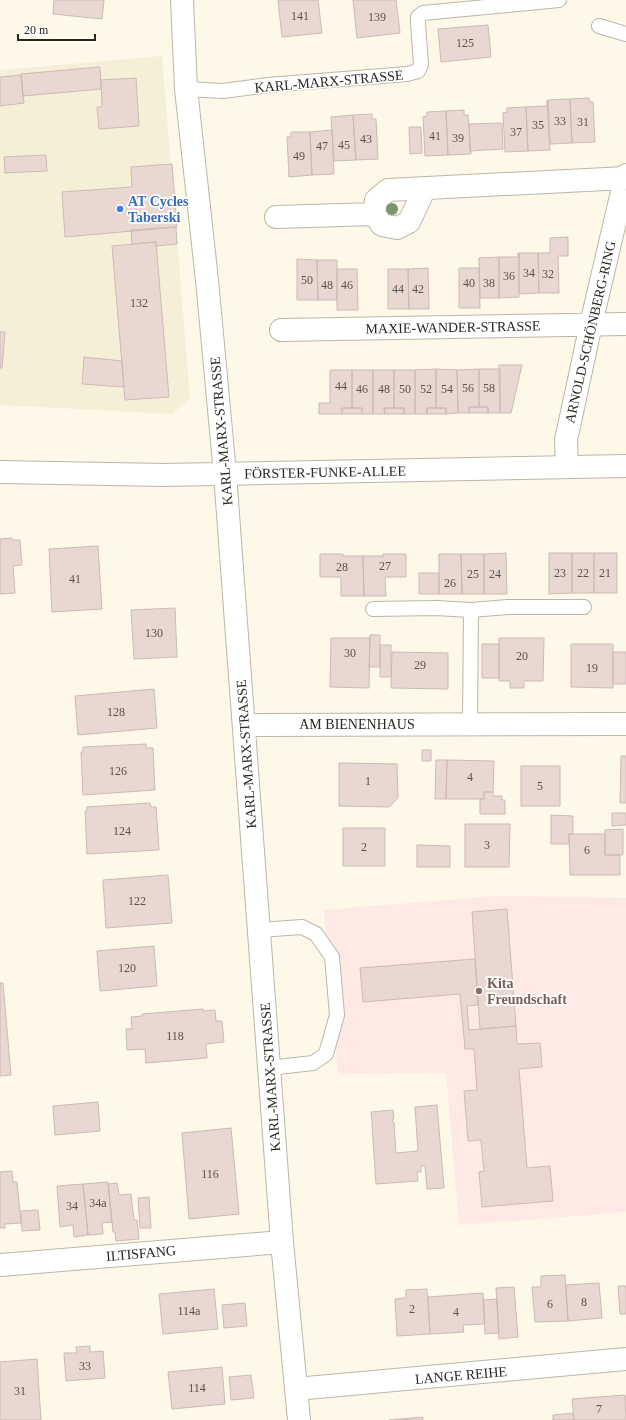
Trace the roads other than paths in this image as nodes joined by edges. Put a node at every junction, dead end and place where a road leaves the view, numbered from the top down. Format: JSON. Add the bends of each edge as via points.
{"nodes":[{"id":1,"x":182,"y":0,"type":"edge"},
{"id":2,"x":559,"y":0,"type":"edge"},
{"id":3,"x":599,"y":26,"type":"dead end"},
{"id":4,"x":626,"y":34,"type":"edge"},
{"id":5,"x":186,"y":89,"type":"junction"},
{"id":6,"x":626,"y":177,"type":"edge"},
{"id":7,"x":425,"y":188,"type":"junction"},
{"id":8,"x":374,"y":214,"type":"junction"},
{"id":9,"x":276,"y":217,"type":"dead end"},
{"id":10,"x":591,"y":324,"type":"junction"},
{"id":11,"x":626,"y":324,"type":"edge"},
{"id":12,"x":281,"y":330,"type":"dead end"},
{"id":13,"x":626,"y":466,"type":"edge"},
{"id":14,"x":567,"y":467,"type":"junction"},
{"id":15,"x":0,"y":472,"type":"edge"},
{"id":16,"x":225,"y":474,"type":"junction"},
{"id":17,"x":584,"y":606,"type":"dead end"},
{"id":18,"x":373,"y":610,"type":"dead end"},
{"id":19,"x":471,"y":610,"type":"junction"},
{"id":20,"x":470,"y":724,"type":"junction"},
{"id":21,"x":626,"y":724,"type":"edge"},
{"id":22,"x":244,"y":725,"type":"junction"},
{"id":23,"x":259,"y":930,"type":"junction"},
{"id":24,"x":269,"y":1068,"type":"junction"},
{"id":25,"x":282,"y":1242,"type":"junction"},
{"id":26,"x":0,"y":1265,"type":"edge"},
{"id":27,"x":626,"y":1360,"type":"edge"},
{"id":28,"x":296,"y":1390,"type":"junction"},
{"id":29,"x":299,"y":1420,"type":"edge"}],
"edges":[{"from":1,"to":5,"type":"street","name":"KARL-MARX-STRASSE"},
{"from":2,"to":5,"type":"lane","name":"KARL-MARX-STRASSE","via":[[423,13],[418,17],[421,64],[418,71],[407,74],[223,91]]},
{"from":3,"to":4,"type":"lane"},
{"from":5,"to":16,"type":"street","name":"KARL-MARX-STRASSE"},
{"from":6,"to":7,"type":"street"},
{"from":6,"to":10,"type":"street","name":"ARNOLD-SCHÖNBERG-RING"},
{"from":7,"to":8,"type":"street","via":[[388,190],[376,200]]},
{"from":7,"to":8,"type":"street","via":[[409,222],[397,228],[382,225]]},
{"from":8,"to":9,"type":"street"},
{"from":10,"to":11,"type":"street","name":"MAXIE-WANDER-STRASSE"},
{"from":10,"to":12,"type":"street","name":"MAXIE-WANDER-STRASSE"},
{"from":10,"to":14,"type":"street","name":"ARNOLD-SCHÖNBERG-RING","via":[[566,439]]},
{"from":13,"to":14,"type":"street","name":"FÖRSTER-FUNKE-ALLEE"},
{"from":14,"to":16,"type":"street","name":"FÖRSTER-FUNKE-ALLEE"},
{"from":15,"to":16,"type":"street","name":"FÖRSTER-FUNKE-ALLEE"},
{"from":16,"to":22,"type":"street","name":"KARL-MARX-STRASSE"},
{"from":17,"to":19,"type":"lane"},
{"from":18,"to":19,"type":"lane"},
{"from":19,"to":20,"type":"lane"},
{"from":20,"to":21,"type":"street","name":"AM BIENENHAUS"},
{"from":20,"to":22,"type":"street","name":"AM BIENENHAUS"},
{"from":22,"to":23,"type":"street","name":"KARL-MARX-STRASSE"},
{"from":23,"to":24,"type":"street","name":"KARL-MARX-STRASSE"},
{"from":23,"to":24,"type":"lane","via":[[302,927],[316,934],[332,957],[337,1015],[326,1054],[313,1063]]},
{"from":24,"to":25,"type":"street","name":"KARL-MARX-STRASSE"},
{"from":25,"to":26,"type":"street","name":"ILTISFANG"},
{"from":25,"to":28,"type":"street","name":"KARL-MARX-STRASSE"},
{"from":27,"to":28,"type":"street","name":"LANGE REIHE"},
{"from":28,"to":29,"type":"street","name":"KARL-MARX-STRASSE"}]}
